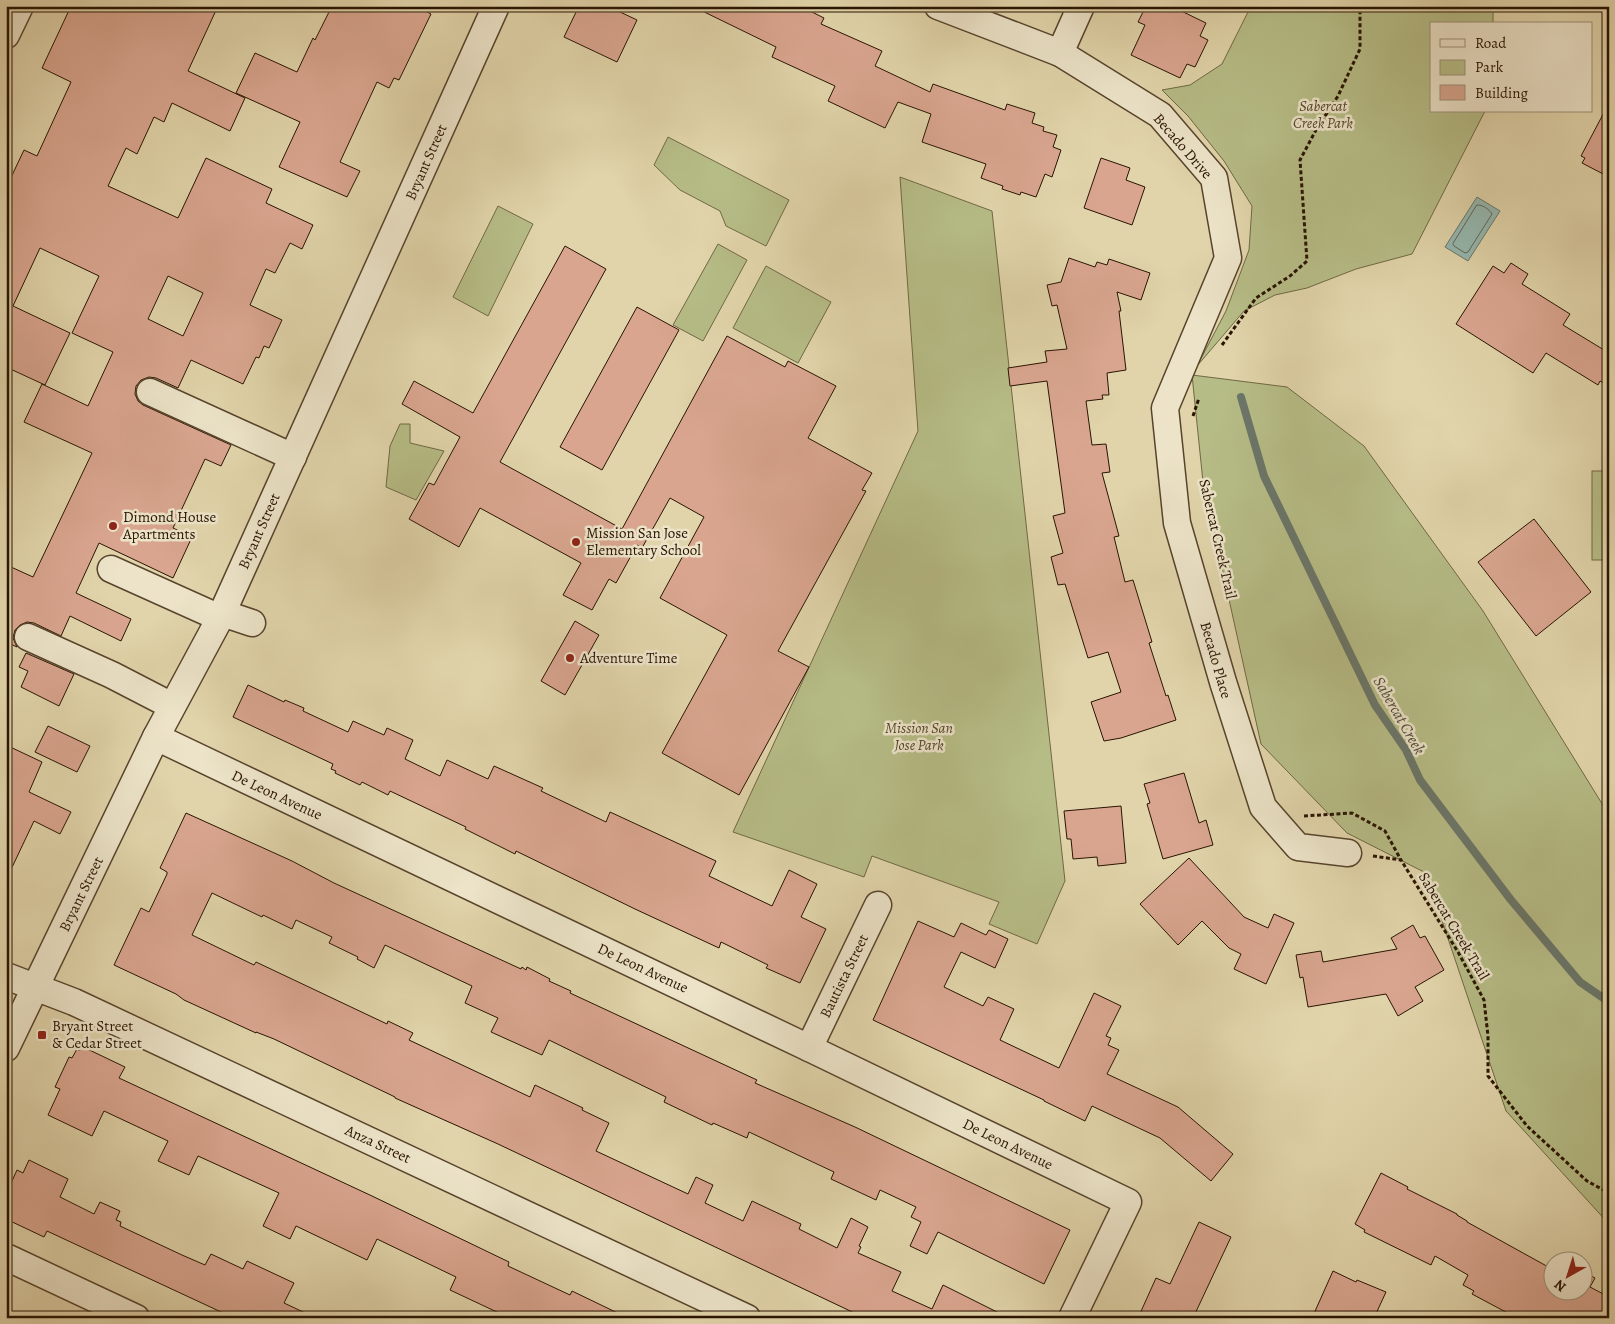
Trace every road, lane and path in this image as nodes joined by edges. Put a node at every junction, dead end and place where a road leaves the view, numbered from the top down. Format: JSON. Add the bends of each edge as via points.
{"nodes":[{"id":1,"x":20,"y":6,"type":"edge"},
{"id":2,"x":496,"y":6,"type":"edge"},
{"id":3,"x":938,"y":6,"type":"edge"},
{"id":4,"x":1082,"y":6,"type":"edge"},
{"id":5,"x":1360,"y":6,"type":"edge"},
{"id":6,"x":6,"y":35,"type":"edge"},
{"id":7,"x":1060,"y":53,"type":"junction"},
{"id":8,"x":1220,"y":347,"type":"dead end"},
{"id":9,"x":150,"y":392,"type":"dead end"},
{"id":10,"x":1202,"y":392,"type":"dead end"},
{"id":11,"x":1165,"y":408,"type":"joint"},
{"id":12,"x":1192,"y":420,"type":"dead end"},
{"id":13,"x":293,"y":457,"type":"junction"},
{"id":14,"x":111,"y":569,"type":"dead end"},
{"id":15,"x":221,"y":616,"type":"junction"},
{"id":16,"x":252,"y":623,"type":"dead end"},
{"id":17,"x":28,"y":637,"type":"dead end"},
{"id":18,"x":172,"y":706,"type":"junction"},
{"id":19,"x":156,"y":737,"type":"junction"},
{"id":20,"x":1300,"y":816,"type":"dead end"},
{"id":21,"x":1348,"y":853,"type":"joint"},
{"id":22,"x":1401,"y":860,"type":"junction"},
{"id":23,"x":878,"y":905,"type":"dead end"},
{"id":24,"x":6,"y":976,"type":"edge"},
{"id":25,"x":35,"y":988,"type":"junction"},
{"id":26,"x":6,"y":1048,"type":"edge"},
{"id":27,"x":809,"y":1048,"type":"junction"},
{"id":28,"x":1609,"y":1193,"type":"edge"},
{"id":29,"x":6,"y":1257,"type":"edge"},
{"id":30,"x":136,"y":1318,"type":"edge"},
{"id":31,"x":747,"y":1318,"type":"edge"},
{"id":32,"x":1072,"y":1318,"type":"edge"}],
"edges":[{"from":1,"to":6,"type":"street"},
{"from":2,"to":13,"type":"street","name":"Bryant Street"},
{"from":3,"to":7,"type":"street","name":"Becado Drive"},
{"from":4,"to":7,"type":"street"},
{"from":5,"to":8,"type":"path","via":[[1360,49],[1338,96],[1300,160],[1307,261],[1256,298]]},
{"from":7,"to":11,"type":"street","name":"Becado Drive","via":[[1160,115],[1214,178],[1228,258]]},
{"from":9,"to":13,"type":"street"},
{"from":10,"to":12,"type":"path"},
{"from":11,"to":21,"type":"street","name":"Becado Place","via":[[1177,523],[1222,682],[1263,807],[1298,847]]},
{"from":13,"to":15,"type":"street","name":"Bryant Street"},
{"from":14,"to":15,"type":"street"},
{"from":15,"to":16,"type":"street"},
{"from":15,"to":18,"type":"street","name":"Bryant Street"},
{"from":17,"to":18,"type":"street"},
{"from":18,"to":19,"type":"street","name":"Bryant Street"},
{"from":19,"to":25,"type":"street","name":"Bryant Street"},
{"from":19,"to":27,"type":"street","name":"De Leon Avenue"},
{"from":20,"to":22,"type":"path","name":"Sabercat Creek Trail","via":[[1352,814],[1385,831]]},
{"from":21,"to":22,"type":"path"},
{"from":22,"to":28,"type":"path","name":"Sabercat Creek Trail","via":[[1484,1000],[1488,1076],[1527,1126],[1587,1181]]},
{"from":23,"to":27,"type":"street","name":"Bautista Street"},
{"from":24,"to":25,"type":"street","name":"Anza Street"},
{"from":25,"to":26,"type":"street","name":"Bryant Street"},
{"from":25,"to":31,"type":"street","name":"Anza Street","via":[[74,1002]]},
{"from":27,"to":32,"type":"street","name":"De Leon Avenue","via":[[1128,1202]]},
{"from":29,"to":30,"type":"street"}]}
